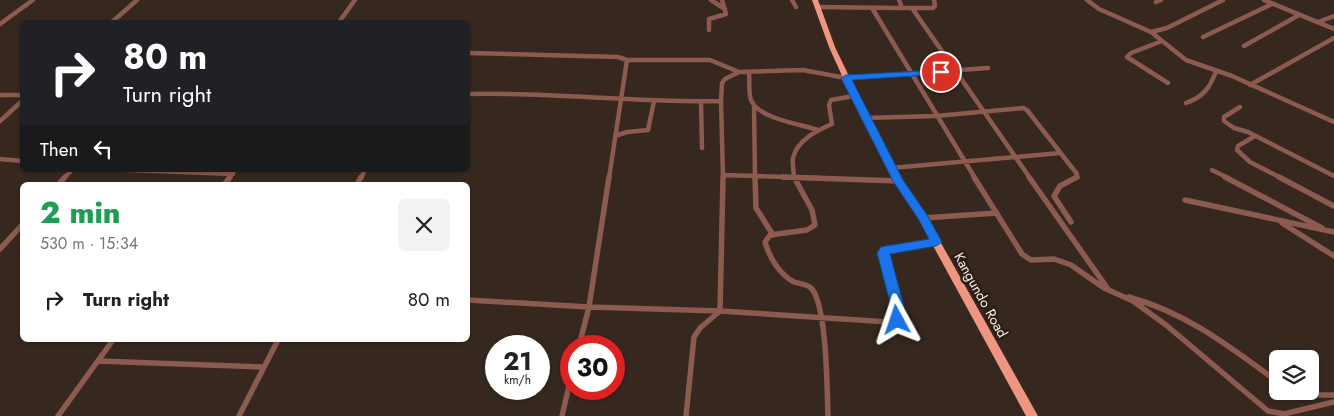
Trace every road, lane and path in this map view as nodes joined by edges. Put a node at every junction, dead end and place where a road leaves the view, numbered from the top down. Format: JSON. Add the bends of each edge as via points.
{"nodes":[{"id":1,"x":33,"y":0,"type":"edge"},
{"id":2,"x":137,"y":0,"type":"edge"},
{"id":3,"x":355,"y":0,"type":"edge"},
{"id":4,"x":711,"y":0,"type":"edge"},
{"id":5,"x":722,"y":0,"type":"edge"},
{"id":6,"x":792,"y":0,"type":"edge"},
{"id":7,"x":899,"y":0,"type":"edge"},
{"id":8,"x":934,"y":0,"type":"edge"},
{"id":9,"x":1087,"y":0,"type":"edge"},
{"id":10,"x":1161,"y":0,"type":"edge"},
{"id":11,"x":1223,"y":0,"type":"edge"},
{"id":12,"x":1264,"y":0,"type":"edge"},
{"id":13,"x":1156,"y":2,"type":"dead end"},
{"id":14,"x":816,"y":3,"type":"edge"},
{"id":15,"x":1272,"y":4,"type":"junction"},
{"id":16,"x":796,"y":7,"type":"dead end"},
{"id":17,"x":872,"y":8,"type":"junction"},
{"id":18,"x":902,"y":8,"type":"junction"},
{"id":19,"x":912,"y":8,"type":"junction"},
{"id":20,"x":725,"y":9,"type":"junction"},
{"id":21,"x":1299,"y":15,"type":"junction"},
{"id":22,"x":1334,"y":16,"type":"edge"},
{"id":23,"x":114,"y":20,"type":"edge"},
{"id":24,"x":341,"y":20,"type":"edge"},
{"id":25,"x":1318,"y":22,"type":"junction"},
{"id":26,"x":0,"y":24,"type":"edge"},
{"id":27,"x":1334,"y":29,"type":"edge"},
{"id":28,"x":709,"y":30,"type":"dead end"},
{"id":29,"x":1151,"y":32,"type":"junction"},
{"id":30,"x":1203,"y":37,"type":"dead end"},
{"id":31,"x":1334,"y":38,"type":"edge"},
{"id":32,"x":1162,"y":41,"type":"junction"},
{"id":33,"x":1244,"y":46,"type":"dead end"},
{"id":34,"x":470,"y":53,"type":"edge"},
{"id":35,"x":628,"y":60,"type":"junction"},
{"id":36,"x":988,"y":68,"type":"dead end"},
{"id":37,"x":1216,"y":71,"type":"junction"},
{"id":38,"x":739,"y":72,"type":"junction"},
{"id":39,"x":749,"y":72,"type":"junction"},
{"id":40,"x":955,"y":72,"type":"junction"},
{"id":41,"x":914,"y":74,"type":"junction"},
{"id":42,"x":846,"y":78,"type":"junction"},
{"id":43,"x":1168,"y":83,"type":"dead end"},
{"id":44,"x":1250,"y":85,"type":"junction"},
{"id":45,"x":470,"y":94,"type":"edge"},
{"id":46,"x":0,"y":95,"type":"edge"},
{"id":47,"x":20,"y":95,"type":"edge"},
{"id":48,"x":854,"y":96,"type":"junction"},
{"id":49,"x":621,"y":100,"type":"junction"},
{"id":50,"x":654,"y":101,"type":"junction"},
{"id":51,"x":721,"y":101,"type":"junction"},
{"id":52,"x":701,"y":102,"type":"junction"},
{"id":53,"x":20,"y":103,"type":"edge"},
{"id":54,"x":1186,"y":104,"type":"dead end"},
{"id":55,"x":754,"y":106,"type":"junction"},
{"id":56,"x":1240,"y":107,"type":"dead end"},
{"id":57,"x":983,"y":112,"type":"junction"},
{"id":58,"x":936,"y":116,"type":"junction"},
{"id":59,"x":865,"y":118,"type":"junction"},
{"id":60,"x":0,"y":121,"type":"edge"},
{"id":61,"x":1334,"y":122,"type":"edge"},
{"id":62,"x":818,"y":130,"type":"junction"},
{"id":63,"x":615,"y":136,"type":"junction"},
{"id":64,"x":1255,"y":136,"type":"junction"},
{"id":65,"x":702,"y":148,"type":"dead end"},
{"id":66,"x":1060,"y":153,"type":"junction"},
{"id":67,"x":1015,"y":157,"type":"junction"},
{"id":68,"x":0,"y":159,"type":"edge"},
{"id":69,"x":20,"y":160,"type":"edge"},
{"id":70,"x":965,"y":160,"type":"junction"},
{"id":71,"x":891,"y":168,"type":"junction"},
{"id":72,"x":1212,"y":170,"type":"dead end"},
{"id":73,"x":70,"y":172,"type":"edge"},
{"id":74,"x":234,"y":172,"type":"edge"},
{"id":75,"x":723,"y":175,"type":"junction"},
{"id":76,"x":1334,"y":176,"type":"edge"},
{"id":77,"x":756,"y":177,"type":"junction"},
{"id":78,"x":794,"y":178,"type":"junction"},
{"id":79,"x":898,"y":181,"type":"junction"},
{"id":80,"x":61,"y":182,"type":"edge"},
{"id":81,"x":226,"y":182,"type":"edge"},
{"id":82,"x":1054,"y":196,"type":"junction"},
{"id":83,"x":1045,"y":200,"type":"junction"},
{"id":84,"x":1185,"y":200,"type":"dead end"},
{"id":85,"x":1334,"y":206,"type":"edge"},
{"id":86,"x":997,"y":213,"type":"junction"},
{"id":87,"x":923,"y":218,"type":"junction"},
{"id":88,"x":1280,"y":221,"type":"junction"},
{"id":89,"x":1070,"y":222,"type":"dead end"},
{"id":90,"x":20,"y":226,"type":"edge"},
{"id":91,"x":1332,"y":232,"type":"edge"},
{"id":92,"x":773,"y":235,"type":"junction"},
{"id":93,"x":936,"y":242,"type":"junction"},
{"id":94,"x":0,"y":249,"type":"edge"},
{"id":95,"x":1334,"y":256,"type":"edge"},
{"id":96,"x":1109,"y":291,"type":"junction"},
{"id":97,"x":1123,"y":296,"type":"junction"},
{"id":98,"x":470,"y":300,"type":"edge"},
{"id":99,"x":589,"y":307,"type":"junction"},
{"id":100,"x":720,"y":311,"type":"junction"},
{"id":101,"x":821,"y":319,"type":"junction"},
{"id":102,"x":582,"y":335,"type":"edge"},
{"id":103,"x":112,"y":342,"type":"edge"},
{"id":104,"x":277,"y":342,"type":"edge"},
{"id":105,"x":98,"y":361,"type":"junction"},
{"id":106,"x":264,"y":367,"type":"junction"},
{"id":107,"x":1269,"y":376,"type":"edge"},
{"id":108,"x":1319,"y":395,"type":"edge"},
{"id":109,"x":1334,"y":395,"type":"edge"},
{"id":110,"x":566,"y":400,"type":"edge"},
{"id":111,"x":1334,"y":402,"type":"edge"},
{"id":112,"x":1273,"y":415,"type":"edge"},
{"id":113,"x":58,"y":416,"type":"edge"},
{"id":114,"x":239,"y":416,"type":"edge"},
{"id":115,"x":562,"y":416,"type":"edge"},
{"id":116,"x":686,"y":416,"type":"edge"},
{"id":117,"x":828,"y":416,"type":"edge"},
{"id":118,"x":1032,"y":416,"type":"edge"}],
"edges":[{"from":1,"to":26,"type":"street"},
{"from":2,"to":23,"type":"street"},
{"from":3,"to":24,"type":"street"},
{"from":4,"to":20,"type":"street"},
{"from":5,"to":20,"type":"street"},
{"from":6,"to":16,"type":"street"},
{"from":7,"to":18,"type":"street"},
{"from":8,"to":19,"type":"street","via":[[935,7]]},
{"from":9,"to":29,"type":"street","via":[[1099,9]]},
{"from":10,"to":13,"type":"street"},
{"from":11,"to":29,"type":"street","via":[[1167,28]]},
{"from":12,"to":15,"type":"street"},
{"from":14,"to":17,"type":"street"},
{"from":14,"to":42,"type":"highway","name":"Kangundo Road"},
{"from":15,"to":21,"type":"street"},
{"from":15,"to":30,"type":"street"},
{"from":17,"to":18,"type":"street"},
{"from":17,"to":41,"type":"street"},
{"from":18,"to":19,"type":"street"},
{"from":19,"to":40,"type":"street"},
{"from":20,"to":28,"type":"street","via":[[726,14],[710,19]]},
{"from":21,"to":25,"type":"street"},
{"from":21,"to":33,"type":"street"},
{"from":22,"to":25,"type":"street"},
{"from":25,"to":27,"type":"street"},
{"from":29,"to":32,"type":"street"},
{"from":31,"to":44,"type":"street"},
{"from":32,"to":37,"type":"street","via":[[1186,60]]},
{"from":32,"to":43,"type":"street","via":[[1127,57]]},
{"from":34,"to":35,"type":"street","via":[[618,57]]},
{"from":35,"to":38,"type":"street","via":[[710,60]]},
{"from":35,"to":49,"type":"street"},
{"from":36,"to":40,"type":"street"},
{"from":37,"to":44,"type":"street"},
{"from":37,"to":54,"type":"street","via":[[1210,89]]},
{"from":38,"to":39,"type":"street"},
{"from":38,"to":51,"type":"street","via":[[722,83]]},
{"from":39,"to":42,"type":"street","via":[[803,70]]},
{"from":39,"to":55,"type":"street"},
{"from":40,"to":41,"type":"street"},
{"from":40,"to":57,"type":"street"},
{"from":41,"to":42,"type":"street"},
{"from":41,"to":58,"type":"street"},
{"from":42,"to":48,"type":"highway","name":"Kangundo Road"},
{"from":44,"to":61,"type":"street"},
{"from":45,"to":49,"type":"street","via":[[548,94]]},
{"from":46,"to":47,"type":"street"},
{"from":48,"to":59,"type":"highway","name":"Kangundo Road"},
{"from":48,"to":62,"type":"street","via":[[831,100],[833,122]]},
{"from":49,"to":50,"type":"street"},
{"from":49,"to":63,"type":"street"},
{"from":50,"to":52,"type":"street"},
{"from":50,"to":63,"type":"street","via":[[648,130]]},
{"from":51,"to":52,"type":"street"},
{"from":51,"to":75,"type":"street"},
{"from":52,"to":65,"type":"street"},
{"from":53,"to":60,"type":"street"},
{"from":55,"to":62,"type":"street","via":[[779,119]]},
{"from":55,"to":77,"type":"street"},
{"from":56,"to":64,"type":"street","via":[[1224,117],[1224,122]]},
{"from":57,"to":58,"type":"street"},
{"from":57,"to":66,"type":"street","via":[[1028,110]]},
{"from":57,"to":67,"type":"street"},
{"from":58,"to":59,"type":"street"},
{"from":58,"to":70,"type":"street"},
{"from":59,"to":71,"type":"highway","name":"Kangundo Road"},
{"from":62,"to":78,"type":"street","via":[[792,157]]},
{"from":63,"to":99,"type":"street"},
{"from":64,"to":76,"type":"street"},
{"from":64,"to":85,"type":"street","via":[[1238,146],[1237,150],[1242,155]]},
{"from":66,"to":67,"type":"street"},
{"from":66,"to":82,"type":"street","via":[[1078,176],[1060,186]]},
{"from":67,"to":70,"type":"street"},
{"from":67,"to":83,"type":"street"},
{"from":68,"to":69,"type":"street"},
{"from":70,"to":71,"type":"street"},
{"from":70,"to":86,"type":"street"},
{"from":71,"to":79,"type":"highway","name":"Kangundo Road"},
{"from":72,"to":91,"type":"street"},
{"from":73,"to":80,"type":"street"},
{"from":74,"to":81,"type":"street"},
{"from":75,"to":77,"type":"street"},
{"from":75,"to":100,"type":"street"},
{"from":77,"to":78,"type":"street"},
{"from":77,"to":92,"type":"street","via":[[756,208]]},
{"from":78,"to":79,"type":"street"},
{"from":78,"to":92,"type":"street","via":[[812,210],[815,225],[807,230]]},
{"from":79,"to":87,"type":"highway","name":"Kangundo Road"},
{"from":82,"to":83,"type":"street"},
{"from":82,"to":89,"type":"street"},
{"from":83,"to":96,"type":"street"},
{"from":84,"to":88,"type":"street"},
{"from":86,"to":87,"type":"street"},
{"from":86,"to":96,"type":"street","via":[[1026,258],[1062,261]]},
{"from":87,"to":93,"type":"highway","name":"Kangundo Road"},
{"from":88,"to":91,"type":"street"},
{"from":88,"to":95,"type":"street"},
{"from":90,"to":94,"type":"street"},
{"from":92,"to":101,"type":"street","via":[[767,238],[766,248],[790,279],[813,290]]},
{"from":93,"to":101,"type":"street","via":[[883,253],[900,314],[897,320]]},
{"from":93,"to":118,"type":"highway","name":"Kangundo Road"},
{"from":96,"to":97,"type":"street"},
{"from":97,"to":107,"type":"street","via":[[1155,304],[1203,328]]},
{"from":97,"to":112,"type":"street","via":[[1166,325]]},
{"from":98,"to":99,"type":"street"},
{"from":99,"to":100,"type":"street"},
{"from":99,"to":102,"type":"street"},
{"from":100,"to":101,"type":"street"},
{"from":100,"to":116,"type":"street","via":[[694,337]]},
{"from":101,"to":117,"type":"street"},
{"from":103,"to":105,"type":"street"},
{"from":104,"to":106,"type":"street"},
{"from":105,"to":106,"type":"street"},
{"from":105,"to":113,"type":"street"},
{"from":106,"to":114,"type":"street"},
{"from":108,"to":109,"type":"street"},
{"from":110,"to":115,"type":"street"},
{"from":111,"to":112,"type":"street"}]}
